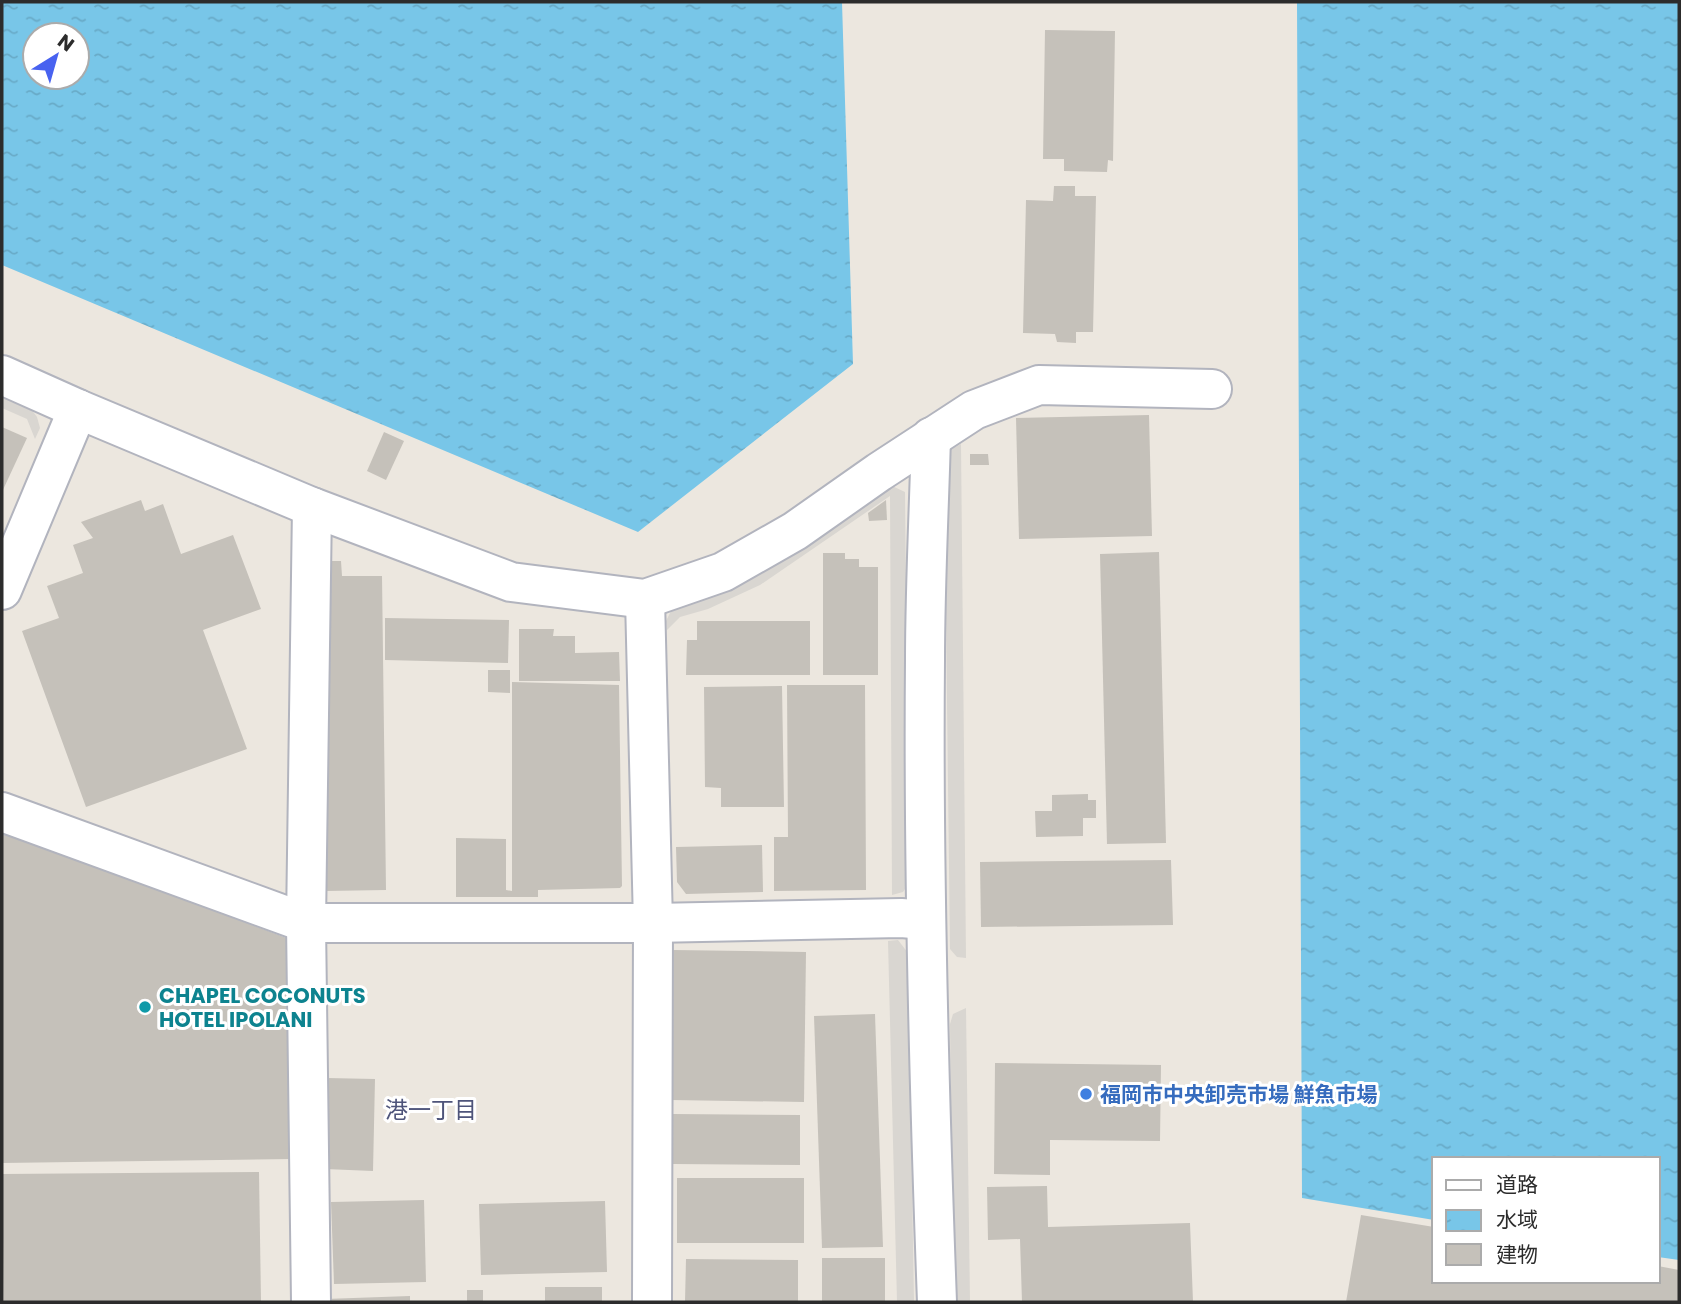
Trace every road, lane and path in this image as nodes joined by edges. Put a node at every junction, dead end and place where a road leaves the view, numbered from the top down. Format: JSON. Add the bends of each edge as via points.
{"nodes":[{"id":1,"x":2,"y":375,"type":"edge"},
{"id":2,"x":1212,"y":389,"type":"dead end"},
{"id":3,"x":78,"y":409,"type":"junction"},
{"id":4,"x":932,"y":437,"type":"junction"},
{"id":5,"x":312,"y":507,"type":"junction"},
{"id":6,"x":2,"y":590,"type":"edge"},
{"id":7,"x":645,"y":599,"type":"junction"},
{"id":8,"x":2,"y":811,"type":"edge"},
{"id":9,"x":926,"y":920,"type":"junction"},
{"id":10,"x":653,"y":922,"type":"junction"},
{"id":11,"x":306,"y":923,"type":"junction"},
{"id":12,"x":311,"y":1302,"type":"edge"},
{"id":13,"x":652,"y":1302,"type":"edge"},
{"id":14,"x":937,"y":1302,"type":"edge"}],
"edges":[{"from":1,"to":3,"type":"street"},
{"from":2,"to":4,"type":"street","via":[[1039,384],[974,410]]},
{"from":3,"to":5,"type":"street"},
{"from":3,"to":6,"type":"street"},
{"from":4,"to":7,"type":"street","via":[[795,531],[723,572]]},
{"from":4,"to":9,"type":"street","via":[[925,658]]},
{"from":5,"to":7,"type":"street","via":[[511,582]]},
{"from":5,"to":11,"type":"street"},
{"from":7,"to":10,"type":"street"},
{"from":8,"to":11,"type":"street"},
{"from":9,"to":10,"type":"street"},
{"from":9,"to":14,"type":"street"},
{"from":10,"to":11,"type":"street"},
{"from":10,"to":13,"type":"street"},
{"from":11,"to":12,"type":"street"}]}
